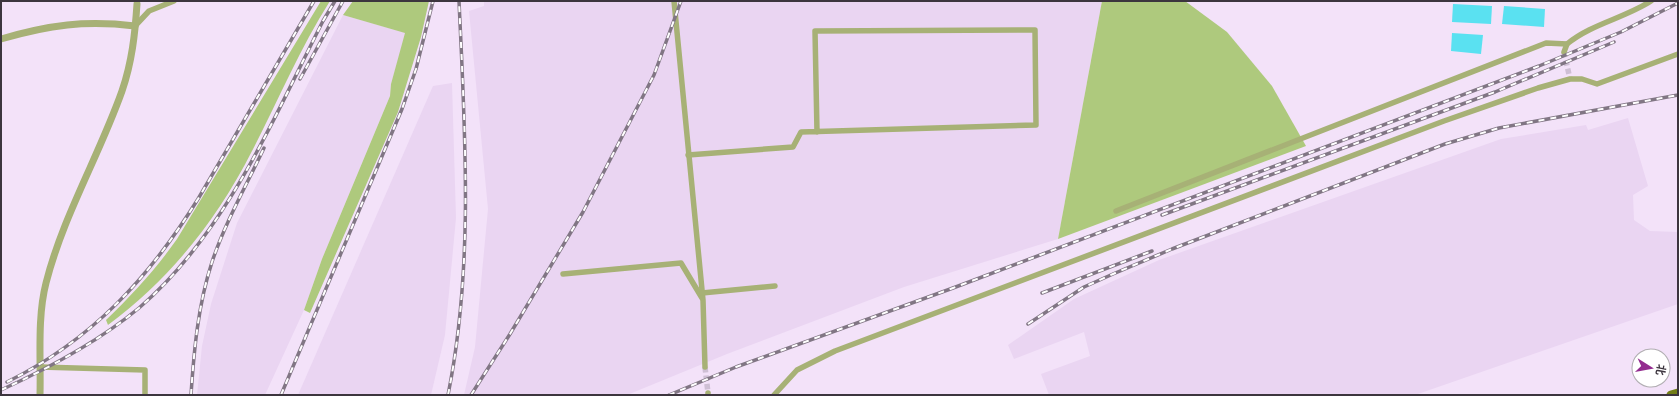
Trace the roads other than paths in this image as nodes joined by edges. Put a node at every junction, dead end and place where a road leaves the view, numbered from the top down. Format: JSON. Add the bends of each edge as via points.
{"nodes":[{"id":1,"x":174,"y":1,"type":"edge"},
{"id":2,"x":674,"y":1,"type":"edge"},
{"id":3,"x":1651,"y":1,"type":"edge"},
{"id":4,"x":137,"y":3,"type":"edge"},
{"id":5,"x":135,"y":26,"type":"junction"},
{"id":6,"x":1,"y":39,"type":"edge"},
{"id":7,"x":1567,"y":44,"type":"junction"},
{"id":8,"x":1564,"y":52,"type":"tunnel mouth"},
{"id":9,"x":1678,"y":54,"type":"edge"},
{"id":10,"x":817,"y":132,"type":"junction"},
{"id":11,"x":688,"y":155,"type":"junction"},
{"id":12,"x":1116,"y":212,"type":"dead end"},
{"id":13,"x":563,"y":274,"type":"dead end"},
{"id":14,"x":775,"y":286,"type":"dead end"},
{"id":15,"x":702,"y":292,"type":"junction"},
{"id":16,"x":703,"y":300,"type":"junction"},
{"id":17,"x":706,"y":367,"type":"tunnel mouth"},
{"id":18,"x":40,"y":368,"type":"junction"},
{"id":19,"x":1678,"y":393,"type":"edge"},
{"id":20,"x":40,"y":395,"type":"edge"},
{"id":21,"x":145,"y":395,"type":"edge"},
{"id":22,"x":774,"y":395,"type":"edge"},
{"id":23,"x":1671,"y":395,"type":"edge"}],
"edges":[{"from":1,"to":5,"type":"street","via":[[149,11]]},
{"from":2,"to":11,"type":"street"},
{"from":3,"to":7,"type":"street","via":[[1639,9],[1577,36]]},
{"from":4,"to":5,"type":"street"},
{"from":5,"to":6,"type":"street","via":[[108,23],[69,24],[31,30]]},
{"from":5,"to":18,"type":"street","via":[[134,48],[122,91],[65,227],[46,283]]},
{"from":7,"to":8,"type":"street"},
{"from":7,"to":12,"type":"street","via":[[1546,43]]},
{"from":9,"to":22,"type":"street","via":[[1597,84],[1582,79],[1570,79],[1436,124],[835,351],[797,370]]},
{"from":10,"to":10,"type":"street","via":[[1036,125],[1036,30],[815,31]]},
{"from":10,"to":11,"type":"street","via":[[801,132],[793,147]]},
{"from":11,"to":15,"type":"street"},
{"from":13,"to":16,"type":"street","via":[[681,263]]},
{"from":14,"to":15,"type":"street"},
{"from":15,"to":16,"type":"street"},
{"from":16,"to":17,"type":"street"},
{"from":18,"to":20,"type":"street"},
{"from":18,"to":21,"type":"street","via":[[145,370]]},
{"from":19,"to":23,"type":"main road"}]}
